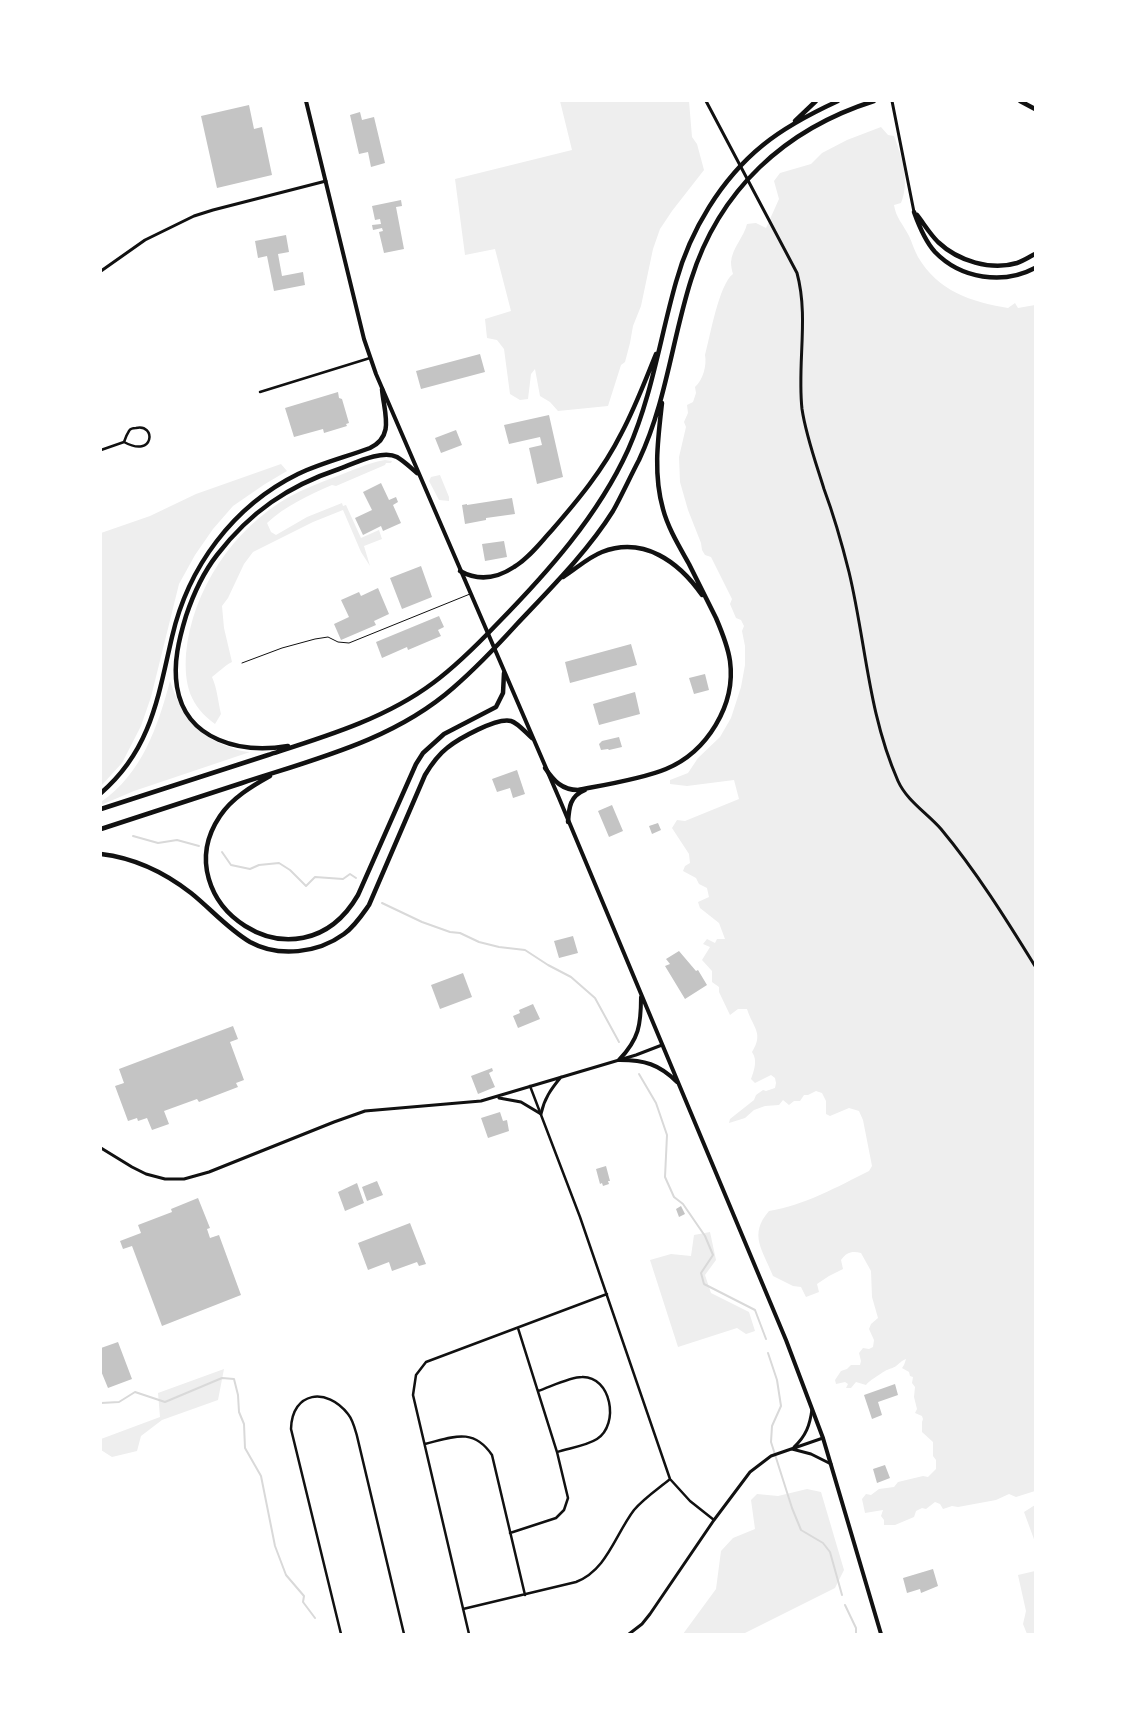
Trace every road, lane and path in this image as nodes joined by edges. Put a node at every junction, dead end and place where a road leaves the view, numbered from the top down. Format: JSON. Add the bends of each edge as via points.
{"nodes":[{"id":1,"x":306,"y":101,"type":"edge"},
{"id":2,"x":706,"y":101,"type":"edge"},
{"id":3,"x":816,"y":101,"type":"edge"},
{"id":4,"x":838,"y":101,"type":"edge"},
{"id":5,"x":874,"y":101,"type":"edge"},
{"id":6,"x":892,"y":101,"type":"edge"},
{"id":7,"x":1022,"y":101,"type":"edge"},
{"id":8,"x":1035,"y":104,"type":"edge"},
{"id":9,"x":1035,"y":109,"type":"edge"},
{"id":10,"x":780,"y":133,"type":"junction"},
{"id":11,"x":326,"y":181,"type":"junction"},
{"id":12,"x":914,"y":212,"type":"junction"},
{"id":13,"x":1035,"y":254,"type":"edge"},
{"id":14,"x":1035,"y":268,"type":"edge"},
{"id":15,"x":101,"y":271,"type":"edge"},
{"id":16,"x":662,"y":336,"type":"junction"},
{"id":17,"x":370,"y":358,"type":"junction"},
{"id":18,"x":382,"y":389,"type":"junction"},
{"id":19,"x":260,"y":392,"type":"dead end"},
{"id":20,"x":663,"y":392,"type":"junction"},
{"id":21,"x":124,"y":442,"type":"junction"},
{"id":22,"x":101,"y":450,"type":"edge"},
{"id":23,"x":418,"y":473,"type":"junction"},
{"id":24,"x":460,"y":571,"type":"junction"},
{"id":25,"x":559,"y":579,"type":"junction"},
{"id":26,"x":471,"y":594,"type":"junction"},
{"id":27,"x":710,"y":608,"type":"junction"},
{"id":28,"x":242,"y":663,"type":"dead end"},
{"id":29,"x":504,"y":674,"type":"junction"},
{"id":30,"x":532,"y":738,"type":"junction"},
{"id":31,"x":304,"y":743,"type":"junction"},
{"id":32,"x":545,"y":768,"type":"junction"},
{"id":33,"x":278,"y":771,"type":"junction"},
{"id":34,"x":596,"y":786,"type":"junction"},
{"id":35,"x":101,"y":793,"type":"edge"},
{"id":36,"x":101,"y":809,"type":"edge"},
{"id":37,"x":568,"y":822,"type":"junction"},
{"id":38,"x":101,"y":829,"type":"edge"},
{"id":39,"x":101,"y":854,"type":"edge"},
{"id":40,"x":1035,"y":966,"type":"edge"},
{"id":41,"x":641,"y":995,"type":"junction"},
{"id":42,"x":662,"y":1045,"type":"junction"},
{"id":43,"x":619,"y":1060,"type":"junction"},
{"id":44,"x":562,"y":1077,"type":"junction"},
{"id":45,"x":678,"y":1083,"type":"junction"},
{"id":46,"x":530,"y":1086,"type":"junction"},
{"id":47,"x":496,"y":1097,"type":"junction"},
{"id":48,"x":541,"y":1114,"type":"junction"},
{"id":49,"x":101,"y":1148,"type":"edge"},
{"id":50,"x":607,"y":1294,"type":"junction"},
{"id":51,"x":518,"y":1328,"type":"junction"},
{"id":52,"x":538,"y":1391,"type":"junction"},
{"id":53,"x":812,"y":1409,"type":"junction"},
{"id":54,"x":823,"y":1438,"type":"junction"},
{"id":55,"x":425,"y":1444,"type":"junction"},
{"id":56,"x":791,"y":1448,"type":"junction"},
{"id":57,"x":557,"y":1452,"type":"junction"},
{"id":58,"x":831,"y":1464,"type":"junction"},
{"id":59,"x":670,"y":1479,"type":"junction"},
{"id":60,"x":714,"y":1520,"type":"junction"},
{"id":61,"x":510,"y":1533,"type":"junction"},
{"id":62,"x":525,"y":1594,"type":"junction"},
{"id":63,"x":463,"y":1609,"type":"junction"},
{"id":64,"x":341,"y":1634,"type":"edge"},
{"id":65,"x":404,"y":1634,"type":"edge"},
{"id":66,"x":468,"y":1634,"type":"edge"},
{"id":67,"x":629,"y":1634,"type":"edge"},
{"id":68,"x":881,"y":1634,"type":"edge"}],
"edges":[{"from":1,"to":11,"type":"main road"},
{"from":2,"to":40,"type":"street","via":[[794,265],[799,282],[803,316],[802,410],[848,570],[871,697],[895,773],[904,792],[940,828],[962,856]]},
{"from":3,"to":10,"type":"highway"},
{"from":4,"to":10,"type":"highway"},
{"from":5,"to":20,"type":"highway","via":[[837,115],[779,149],[732,196],[704,245],[691,280]]},
{"from":6,"to":12,"type":"street"},
{"from":7,"to":8,"type":"highway"},
{"from":7,"to":9,"type":"highway"},
{"from":10,"to":16,"type":"highway","via":[[745,161],[704,215],[688,246]]},
{"from":11,"to":15,"type":"street","via":[[194,216],[145,240]]},
{"from":11,"to":17,"type":"main road"},
{"from":12,"to":13,"type":"highway","via":[[938,243],[967,260],[1005,265]]},
{"from":12,"to":14,"type":"highway","via":[[935,252],[965,272],[998,278]]},
{"from":16,"to":24,"type":"highway","via":[[634,408],[583,494],[515,567],[480,578]]},
{"from":16,"to":31,"type":"highway","via":[[646,400],[617,472],[602,497],[536,583],[470,652],[434,682],[403,702]]},
{"from":17,"to":18,"type":"main road"},
{"from":17,"to":19,"type":"street"},
{"from":18,"to":23,"type":"main road"},
{"from":18,"to":35,"type":"highway","via":[[386,431],[380,442],[298,474],[263,496],[227,528],[208,553],[190,581],[180,608],[149,728],[133,758]]},
{"from":20,"to":25,"type":"highway","via":[[640,456],[613,511]]},
{"from":20,"to":27,"type":"highway","via":[[657,454],[662,508]]},
{"from":21,"to":21,"type":"street","via":[[134,428],[142,427],[150,436],[149,442],[139,448]]},
{"from":21,"to":22,"type":"street"},
{"from":23,"to":24,"type":"main road"},
{"from":23,"to":31,"type":"highway","via":[[395,456],[382,454],[295,486],[232,536],[202,578],[191,602],[177,652],[176,670],[181,699],[193,720],[210,736],[232,746],[257,749]]},
{"from":24,"to":26,"type":"main road"},
{"from":25,"to":27,"type":"highway","via":[[603,552],[634,548],[658,554],[678,567]]},
{"from":25,"to":33,"type":"highway","via":[[477,666],[413,718],[359,744]]},
{"from":26,"to":28,"type":"lane","via":[[348,643],[328,637],[315,639]]},
{"from":26,"to":29,"type":"main road"},
{"from":27,"to":34,"type":"highway","via":[[723,635],[730,664],[729,691],[715,726],[691,755],[674,765],[658,772]]},
{"from":29,"to":30,"type":"main road"},
{"from":29,"to":33,"type":"highway","via":[[503,693],[496,707],[444,734],[423,753],[350,909],[324,932],[307,937],[270,938],[251,931],[222,905],[207,870],[207,850],[220,816],[233,801]]},
{"from":30,"to":32,"type":"main road"},
{"from":30,"to":39,"type":"highway","via":[[508,720],[447,747],[425,775],[369,905],[345,933],[312,949],[277,951],[251,942],[163,874],[129,859]]},
{"from":31,"to":36,"type":"highway"},
{"from":32,"to":34,"type":"highway","via":[[554,781],[565,788],[578,790]]},
{"from":32,"to":37,"type":"main road"},
{"from":33,"to":38,"type":"highway"},
{"from":34,"to":37,"type":"highway","via":[[573,798]]},
{"from":37,"to":41,"type":"main road"},
{"from":41,"to":42,"type":"main road"},
{"from":41,"to":43,"type":"main road","via":[[638,1033]]},
{"from":42,"to":43,"type":"street"},
{"from":42,"to":45,"type":"main road"},
{"from":43,"to":44,"type":"street"},
{"from":43,"to":45,"type":"main road","via":[[654,1065]]},
{"from":44,"to":46,"type":"street"},
{"from":44,"to":48,"type":"street","via":[[547,1095]]},
{"from":45,"to":53,"type":"main road"},
{"from":46,"to":47,"type":"street"},
{"from":46,"to":48,"type":"street"},
{"from":47,"to":48,"type":"street","via":[[511,1098]]},
{"from":47,"to":49,"type":"street","via":[[365,1112],[184,1179],[146,1174]]},
{"from":48,"to":50,"type":"street"},
{"from":50,"to":51,"type":"street"},
{"from":50,"to":59,"type":"street"},
{"from":51,"to":52,"type":"street"},
{"from":51,"to":55,"type":"street","via":[[426,1362],[419,1369],[413,1395]]},
{"from":52,"to":57,"type":"street"},
{"from":52,"to":57,"type":"street","via":[[580,1376],[588,1377],[601,1386],[608,1397],[612,1415],[607,1429],[598,1438]]},
{"from":53,"to":54,"type":"main road"},
{"from":53,"to":56,"type":"street","via":[[805,1434]]},
{"from":54,"to":56,"type":"street"},
{"from":54,"to":58,"type":"main road"},
{"from":55,"to":61,"type":"street","via":[[462,1436],[474,1438],[485,1445],[494,1462]]},
{"from":55,"to":63,"type":"street"},
{"from":56,"to":58,"type":"street"},
{"from":56,"to":60,"type":"street","via":[[770,1456],[750,1472]]},
{"from":57,"to":61,"type":"street","via":[[567,1492],[564,1510],[552,1521]]},
{"from":58,"to":68,"type":"main road"},
{"from":59,"to":60,"type":"street"},
{"from":59,"to":62,"type":"street","via":[[638,1506],[593,1572],[576,1582]]},
{"from":60,"to":67,"type":"street","via":[[650,1614]]},
{"from":61,"to":62,"type":"street"},
{"from":62,"to":63,"type":"street"},
{"from":63,"to":66,"type":"street"},
{"from":64,"to":65,"type":"street","via":[[291,1429],[294,1411],[302,1401],[312,1397],[339,1404],[350,1415]]}]}
